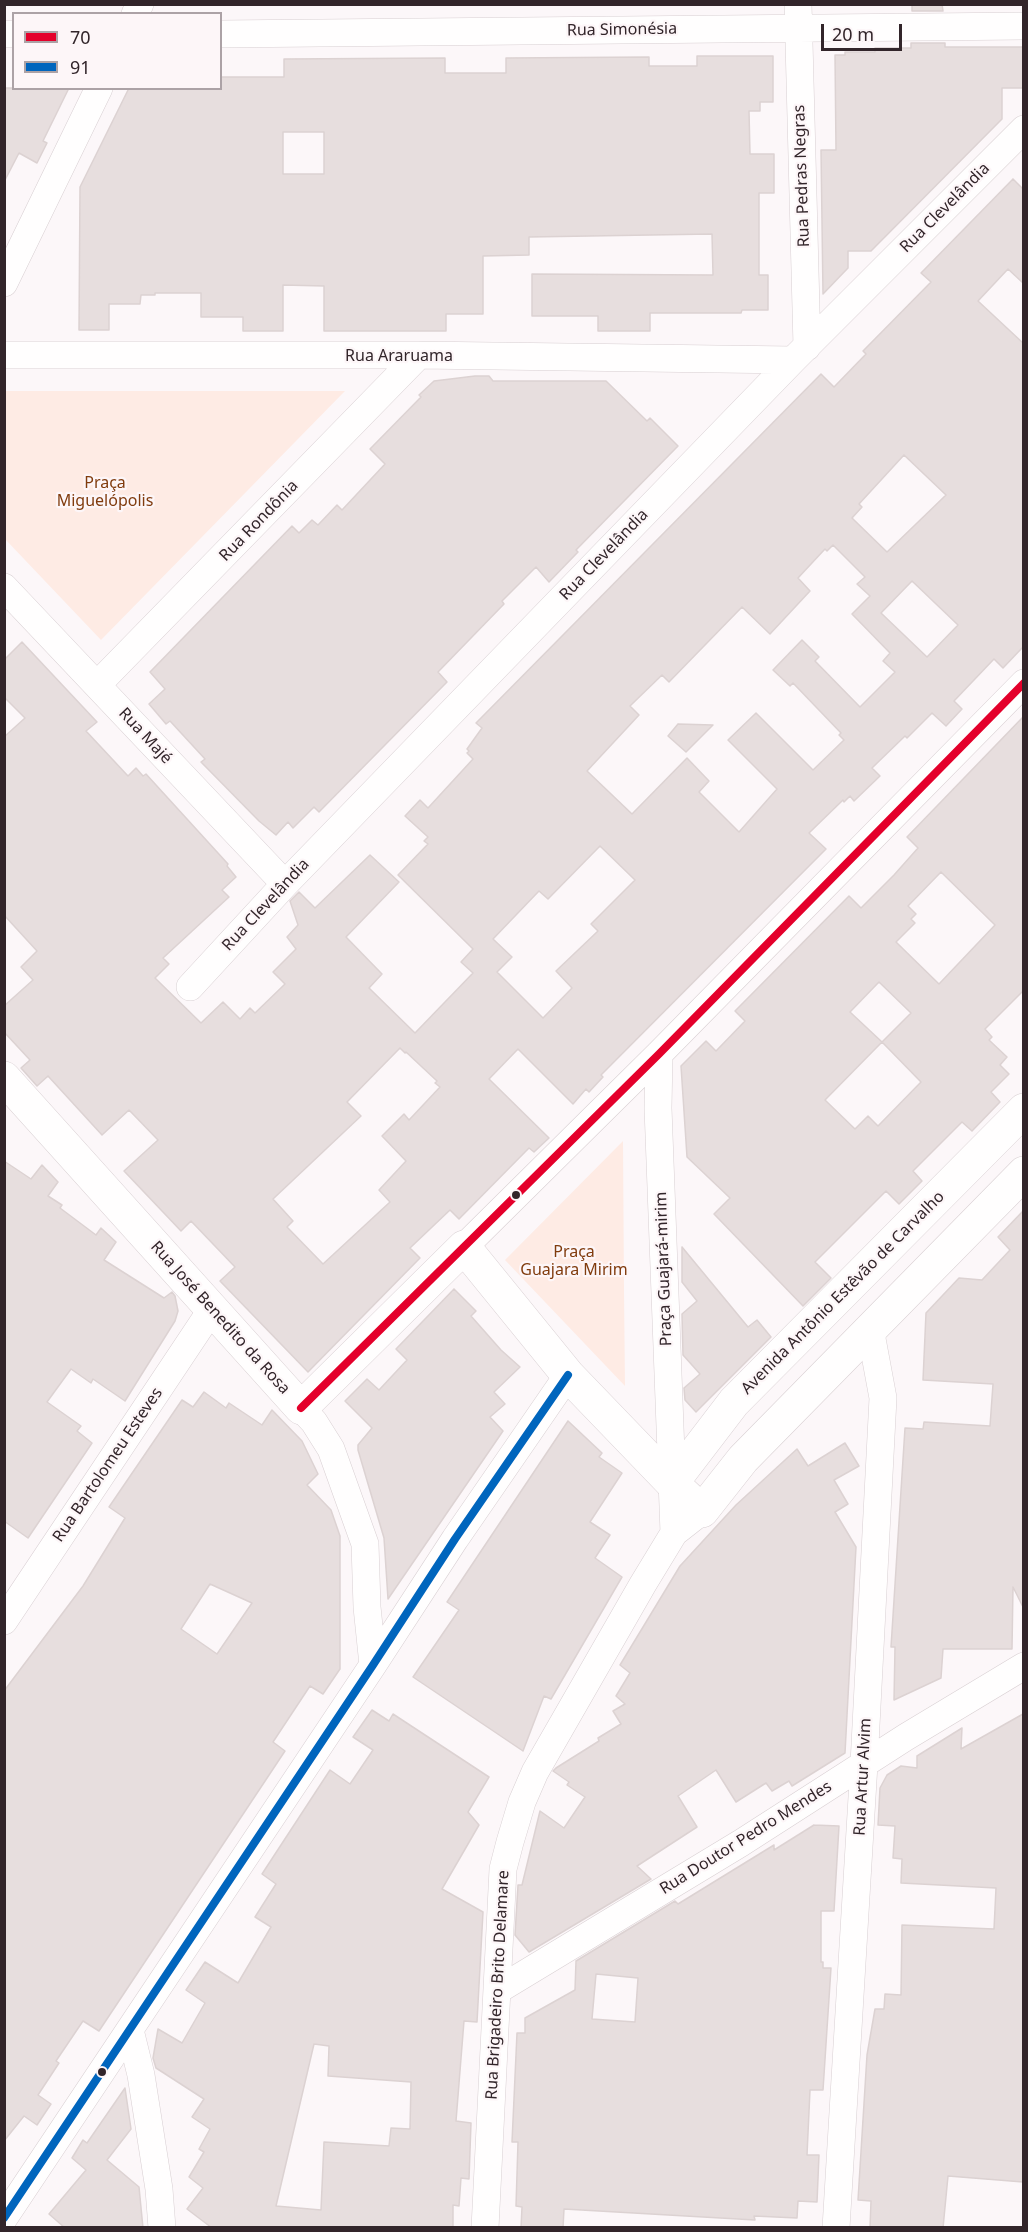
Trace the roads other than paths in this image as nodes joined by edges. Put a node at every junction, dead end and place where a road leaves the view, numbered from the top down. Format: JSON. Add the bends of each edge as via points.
{"nodes":[{"id":1,"x":798,"y":17,"type":"edge"},
{"id":2,"x":1023,"y":26,"type":"edge"},
{"id":3,"x":222,"y":34,"type":"edge"},
{"id":4,"x":98,"y":90,"type":"edge"},
{"id":5,"x":1023,"y":129,"type":"edge"},
{"id":6,"x":4,"y":283,"type":"edge"},
{"id":7,"x":800,"y":354,"type":"junction"},
{"id":8,"x":4,"y":355,"type":"edge"},
{"id":9,"x":419,"y":355,"type":"junction"},
{"id":10,"x":4,"y":587,"type":"edge"},
{"id":11,"x":1023,"y":683,"type":"edge"},
{"id":12,"x":97,"y":685,"type":"junction"},
{"id":13,"x":285,"y":884,"type":"junction"},
{"id":14,"x":190,"y":987,"type":"dead end"},
{"id":15,"x":659,"y":1054,"type":"junction"},
{"id":16,"x":4,"y":1078,"type":"edge"},
{"id":17,"x":1023,"y":1110,"type":"edge"},
{"id":18,"x":1023,"y":1173,"type":"edge"},
{"id":19,"x":465,"y":1246,"type":"junction"},
{"id":20,"x":212,"y":1309,"type":"junction"},
{"id":21,"x":870,"y":1328,"type":"junction"},
{"id":22,"x":568,"y":1375,"type":"junction"},
{"id":23,"x":301,"y":1408,"type":"junction"},
{"id":24,"x":672,"y":1484,"type":"junction"},
{"id":25,"x":702,"y":1511,"type":"junction"},
{"id":26,"x":674,"y":1533,"type":"junction"},
{"id":27,"x":4,"y":1620,"type":"edge"},
{"id":28,"x":373,"y":1665,"type":"junction"},
{"id":29,"x":1023,"y":1666,"type":"edge"},
{"id":30,"x":864,"y":1764,"type":"junction"},
{"id":31,"x":498,"y":1990,"type":"junction"},
{"id":32,"x":130,"y":2030,"type":"junction"},
{"id":33,"x":4,"y":2218,"type":"edge"},
{"id":34,"x":162,"y":2228,"type":"edge"},
{"id":35,"x":485,"y":2228,"type":"edge"},
{"id":36,"x":836,"y":2228,"type":"edge"}],
"edges":[{"from":1,"to":2,"type":"street","name":"Rua Simonésia"},
{"from":1,"to":3,"type":"street","name":"Rua Simonésia"},
{"from":1,"to":7,"type":"street","name":"Rua Pedras Negras"},
{"from":4,"to":6,"type":"street"},
{"from":5,"to":7,"type":"street","name":"Rua Clevelândia"},
{"from":7,"to":9,"type":"street","name":"Rua Araruama"},
{"from":7,"to":13,"type":"street","name":"Rua Clevelândia"},
{"from":8,"to":9,"type":"street","name":"Rua Araruama"},
{"from":9,"to":12,"type":"street","name":"Rua Rondônia"},
{"from":10,"to":12,"type":"street","name":"Rua Majé"},
{"from":11,"to":15,"type":"street"},
{"from":12,"to":13,"type":"street","name":"Rua Majé"},
{"from":13,"to":14,"type":"street","name":"Rua Clevelândia"},
{"from":15,"to":19,"type":"street"},
{"from":15,"to":24,"type":"street","name":"Praça Guajará-mirim"},
{"from":16,"to":20,"type":"street","name":"Rua José Benedito da Rosa"},
{"from":17,"to":24,"type":"street","name":"Avenida Antônio Estêvão de Carvalho","via":[[734,1402]]},
{"from":18,"to":21,"type":"street"},
{"from":19,"to":22,"type":"street"},
{"from":19,"to":23,"type":"street"},
{"from":20,"to":23,"type":"street","name":"Rua José Benedito da Rosa"},
{"from":20,"to":27,"type":"street","name":"Rua Bartolomeu Esteves"},
{"from":21,"to":25,"type":"street","via":[[743,1459]]},
{"from":21,"to":30,"type":"street","name":"Rua Artur Alvim","via":[[883,1398]]},
{"from":22,"to":24,"type":"street"},
{"from":22,"to":28,"type":"street"},
{"from":23,"to":28,"type":"street","name":"Rua José Benedito da Rosa","via":[[331,1449],[365,1544]]},
{"from":24,"to":25,"type":"street"},
{"from":24,"to":26,"type":"street"},
{"from":25,"to":26,"type":"street","name":"Rua Brigadeiro Brito Delamare"},
{"from":26,"to":31,"type":"street","name":"Rua Brigadeiro Brito Delamare","via":[[535,1772],[522,1802],[503,1869]]},
{"from":28,"to":32,"type":"street"},
{"from":29,"to":30,"type":"street","name":"Rua Doutor Pedro Mendes"},
{"from":30,"to":31,"type":"street","name":"Rua Doutor Pedro Mendes"},
{"from":30,"to":36,"type":"street","name":"Rua Artur Alvim"},
{"from":31,"to":35,"type":"street","name":"Rua Brigadeiro Brito Delamare"},
{"from":32,"to":33,"type":"street"},
{"from":32,"to":34,"type":"street","via":[[158,2177]]}]}
